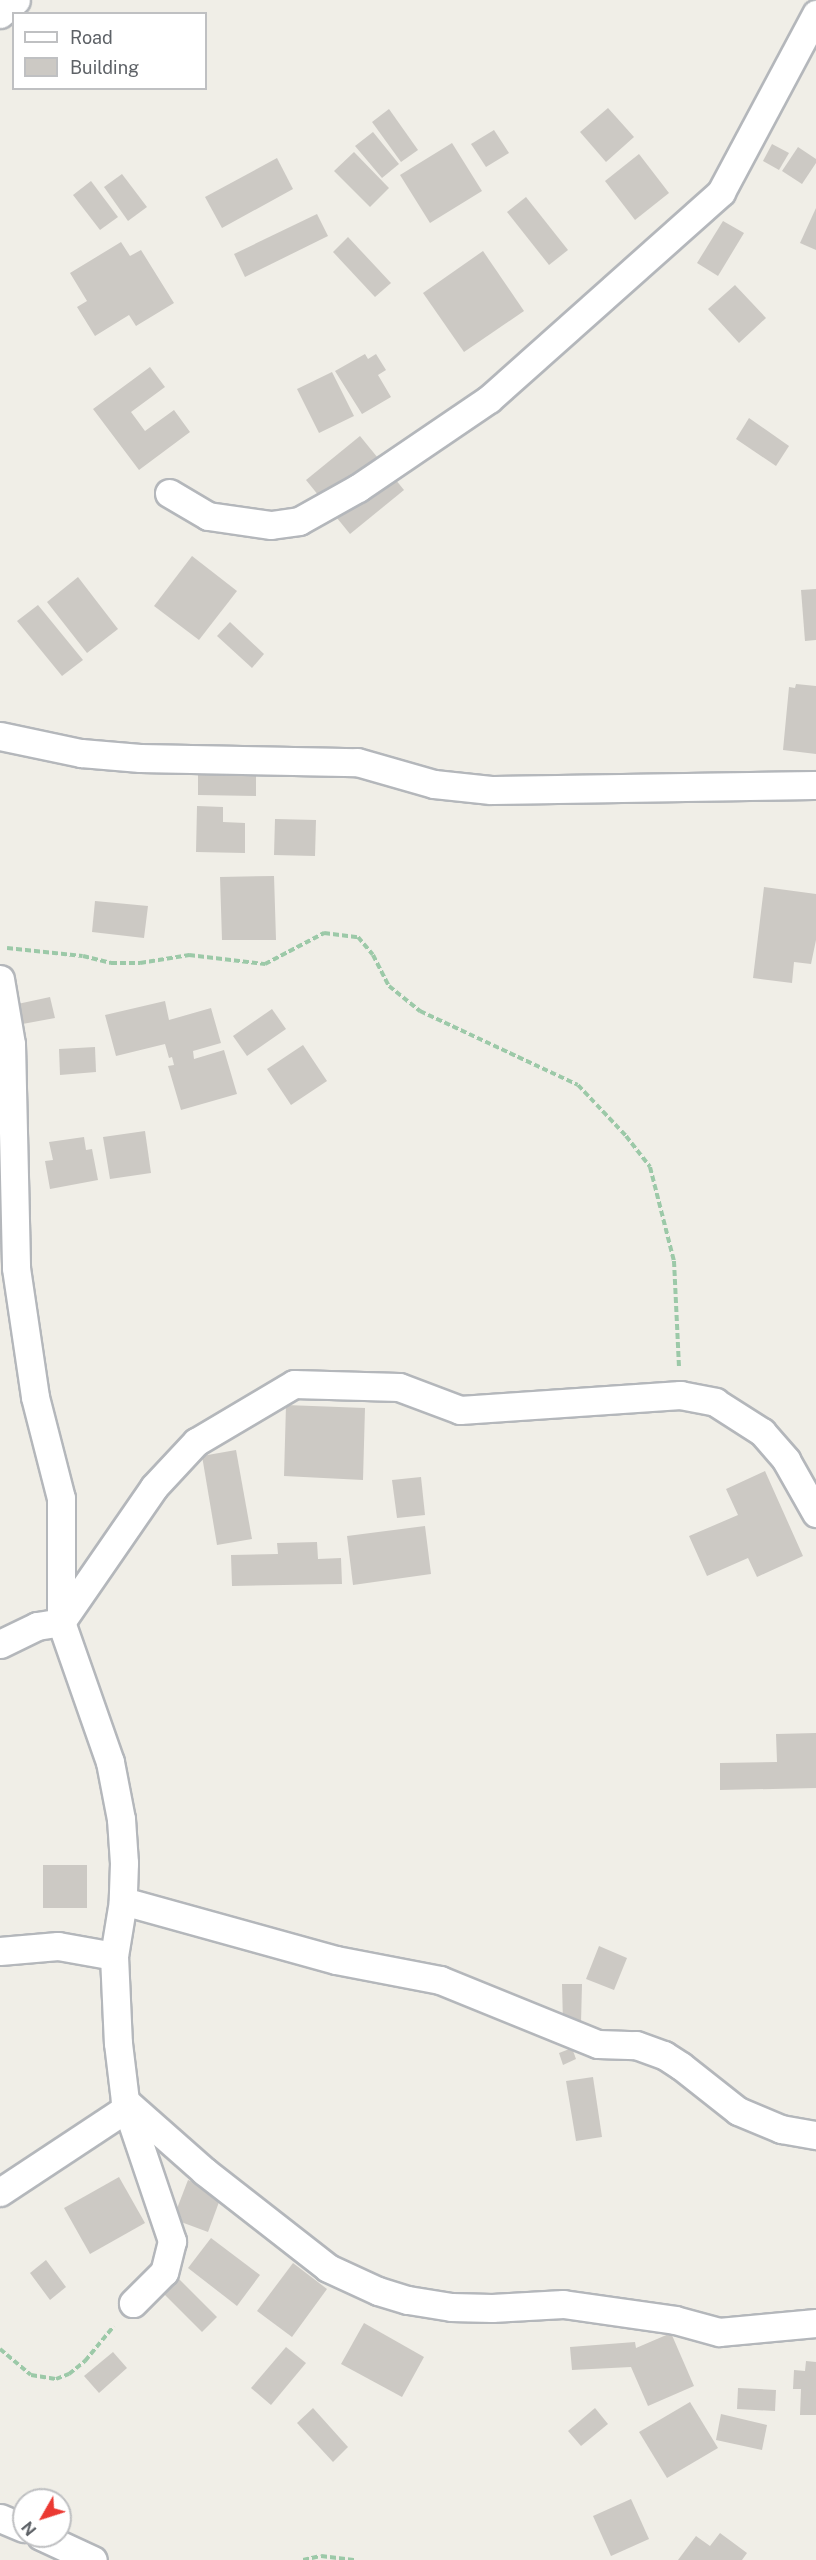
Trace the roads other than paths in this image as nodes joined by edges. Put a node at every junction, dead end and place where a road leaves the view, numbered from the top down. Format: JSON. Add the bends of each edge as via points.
{"nodes":[{"id":1,"x":16,"y":0,"type":"edge"},
{"id":2,"x":0,"y":14,"type":"edge"},
{"id":3,"x":816,"y":14,"type":"edge"},
{"id":4,"x":168,"y":493,"type":"dead end"},
{"id":5,"x":0,"y":736,"type":"edge"},
{"id":6,"x":816,"y":785,"type":"edge"},
{"id":7,"x":0,"y":979,"type":"edge"},
{"id":8,"x":816,"y":1513,"type":"edge"},
{"id":9,"x":61,"y":1622,"type":"junction"},
{"id":10,"x":0,"y":1644,"type":"edge"},
{"id":11,"x":123,"y":1901,"type":"junction"},
{"id":12,"x":0,"y":1951,"type":"edge"},
{"id":13,"x":114,"y":1956,"type":"junction"},
{"id":14,"x":126,"y":2105,"type":"junction"},
{"id":15,"x":816,"y":2134,"type":"edge"},
{"id":16,"x":0,"y":2192,"type":"edge"},
{"id":17,"x":133,"y":2303,"type":"road end"},
{"id":18,"x":816,"y":2323,"type":"edge"},
{"id":19,"x":67,"y":2548,"type":"edge"},
{"id":20,"x":93,"y":2560,"type":"edge"}],
"edges":[{"from":1,"to":2,"type":"street"},
{"from":3,"to":4,"type":"street","via":[[721,192],[489,399],[358,488],[299,521],[271,525],[208,516]]},
{"from":5,"to":6,"type":"street","via":[[81,753],[140,758],[357,762],[434,784],[491,790]]},
{"from":7,"to":9,"type":"street","via":[[11,1044],[16,1268],[35,1397],[61,1498]]},
{"from":8,"to":9,"type":"street","via":[[798,1479],[762,1432],[715,1402],[680,1395],[460,1410],[399,1387],[294,1384],[196,1442],[154,1487]]},
{"from":9,"to":10,"type":"street","via":[[37,1626]]},
{"from":9,"to":11,"type":"street","via":[[110,1762],[121,1819]]},
{"from":11,"to":13,"type":"street"},
{"from":11,"to":15,"type":"street","via":[[336,1960],[440,1980],[598,2044],[636,2045],[681,2066],[738,2111],[781,2129]]},
{"from":12,"to":13,"type":"street","via":[[58,1946]]},
{"from":13,"to":14,"type":"street"},
{"from":14,"to":16,"type":"street"},
{"from":14,"to":17,"type":"street","via":[[172,2241],[164,2272]]},
{"from":14,"to":18,"type":"street","via":[[328,2268],[378,2291],[451,2307],[563,2304],[675,2320],[719,2332]]},
{"from":19,"to":20,"type":"street"}]}
